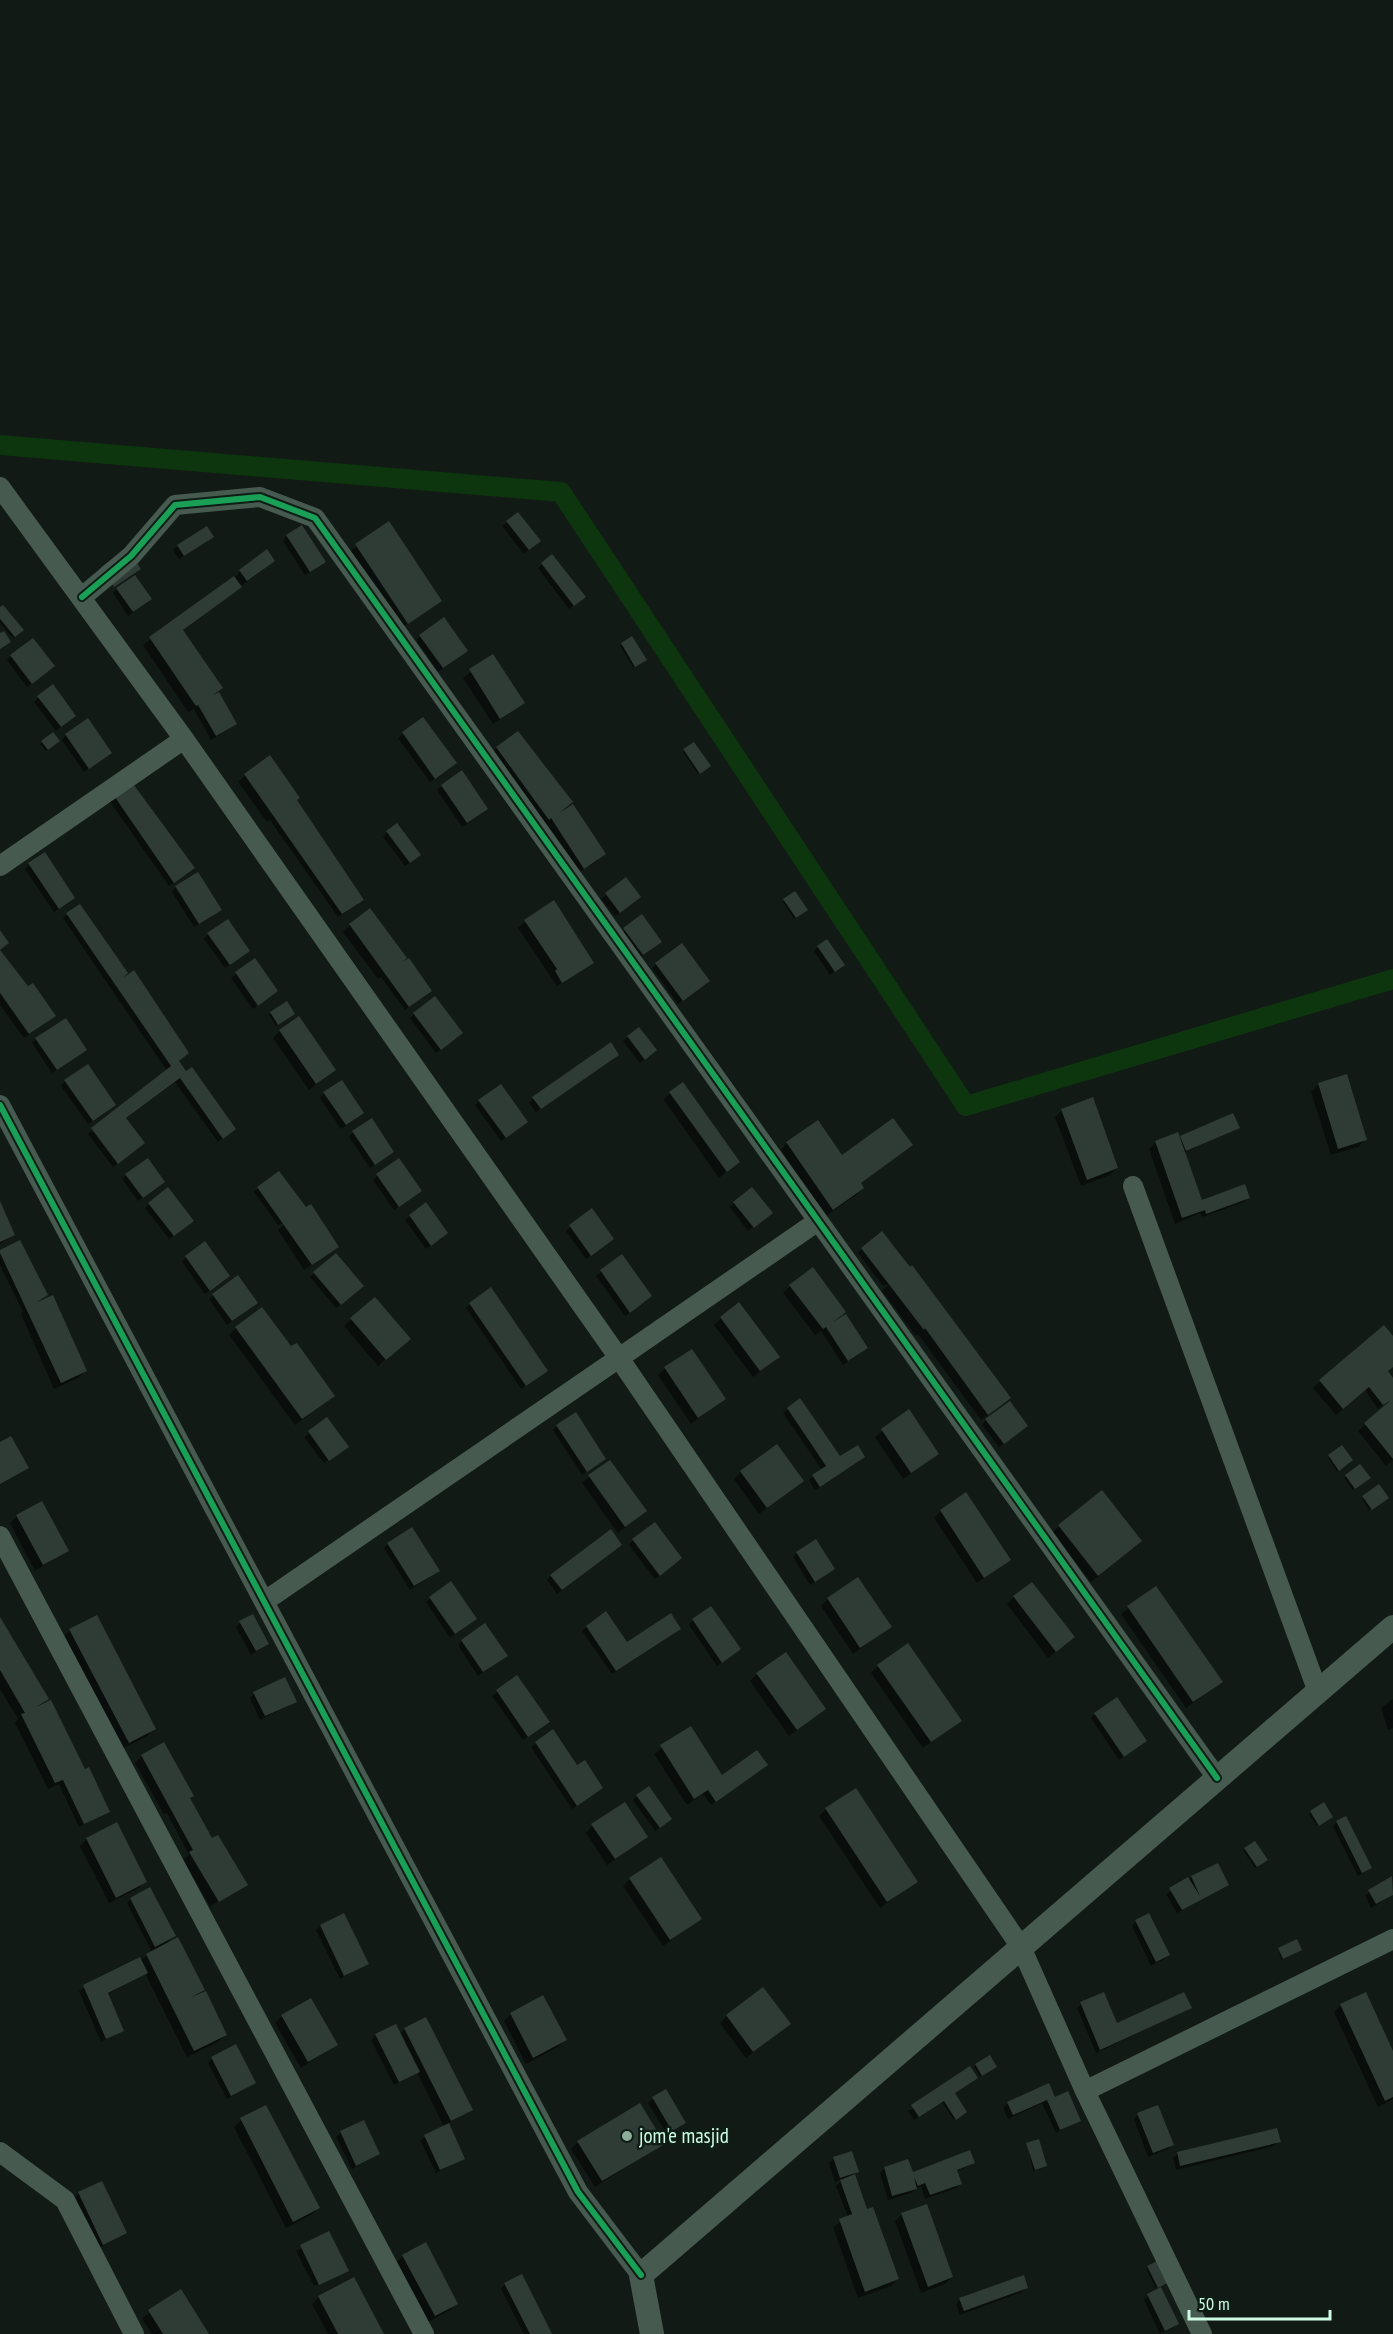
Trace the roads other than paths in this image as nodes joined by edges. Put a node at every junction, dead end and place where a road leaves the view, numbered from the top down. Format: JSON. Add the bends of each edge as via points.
{"nodes":[{"id":1,"x":0,"y":487,"type":"edge"},
{"id":2,"x":82,"y":597,"type":"junction"},
{"id":3,"x":184,"y":739,"type":"junction"},
{"id":4,"x":0,"y":866,"type":"edge"},
{"id":5,"x":0,"y":1105,"type":"edge"},
{"id":6,"x":1133,"y":1186,"type":"dead end"},
{"id":7,"x":818,"y":1221,"type":"junction"},
{"id":8,"x":619,"y":1358,"type":"junction"},
{"id":9,"x":0,"y":1536,"type":"edge"},
{"id":10,"x":265,"y":1601,"type":"junction"},
{"id":11,"x":1393,"y":1627,"type":"edge"},
{"id":12,"x":1318,"y":1692,"type":"junction"},
{"id":13,"x":1217,"y":1779,"type":"junction"},
{"id":14,"x":1393,"y":1940,"type":"edge"},
{"id":15,"x":1021,"y":1947,"type":"junction"},
{"id":16,"x":1085,"y":2091,"type":"junction"},
{"id":17,"x":0,"y":2152,"type":"edge"},
{"id":18,"x":641,"y":2275,"type":"junction"},
{"id":19,"x":134,"y":2334,"type":"edge"},
{"id":20,"x":424,"y":2334,"type":"edge"},
{"id":21,"x":652,"y":2334,"type":"edge"},
{"id":22,"x":1202,"y":2334,"type":"edge"}],
"edges":[{"from":1,"to":2,"type":"street"},
{"from":2,"to":3,"type":"street"},
{"from":2,"to":7,"type":"street","via":[[131,556],[175,505],[260,497],[315,518]]},
{"from":3,"to":4,"type":"street"},
{"from":3,"to":8,"type":"street"},
{"from":5,"to":10,"type":"street"},
{"from":6,"to":12,"type":"street"},
{"from":7,"to":8,"type":"street"},
{"from":7,"to":13,"type":"street"},
{"from":8,"to":10,"type":"street"},
{"from":8,"to":15,"type":"street"},
{"from":9,"to":20,"type":"street"},
{"from":10,"to":18,"type":"street","via":[[578,2192]]},
{"from":11,"to":12,"type":"street"},
{"from":12,"to":13,"type":"street"},
{"from":13,"to":15,"type":"street"},
{"from":14,"to":16,"type":"street"},
{"from":15,"to":16,"type":"street"},
{"from":15,"to":18,"type":"street"},
{"from":16,"to":22,"type":"street"},
{"from":17,"to":19,"type":"street","via":[[65,2200]]},
{"from":18,"to":21,"type":"street"}]}
